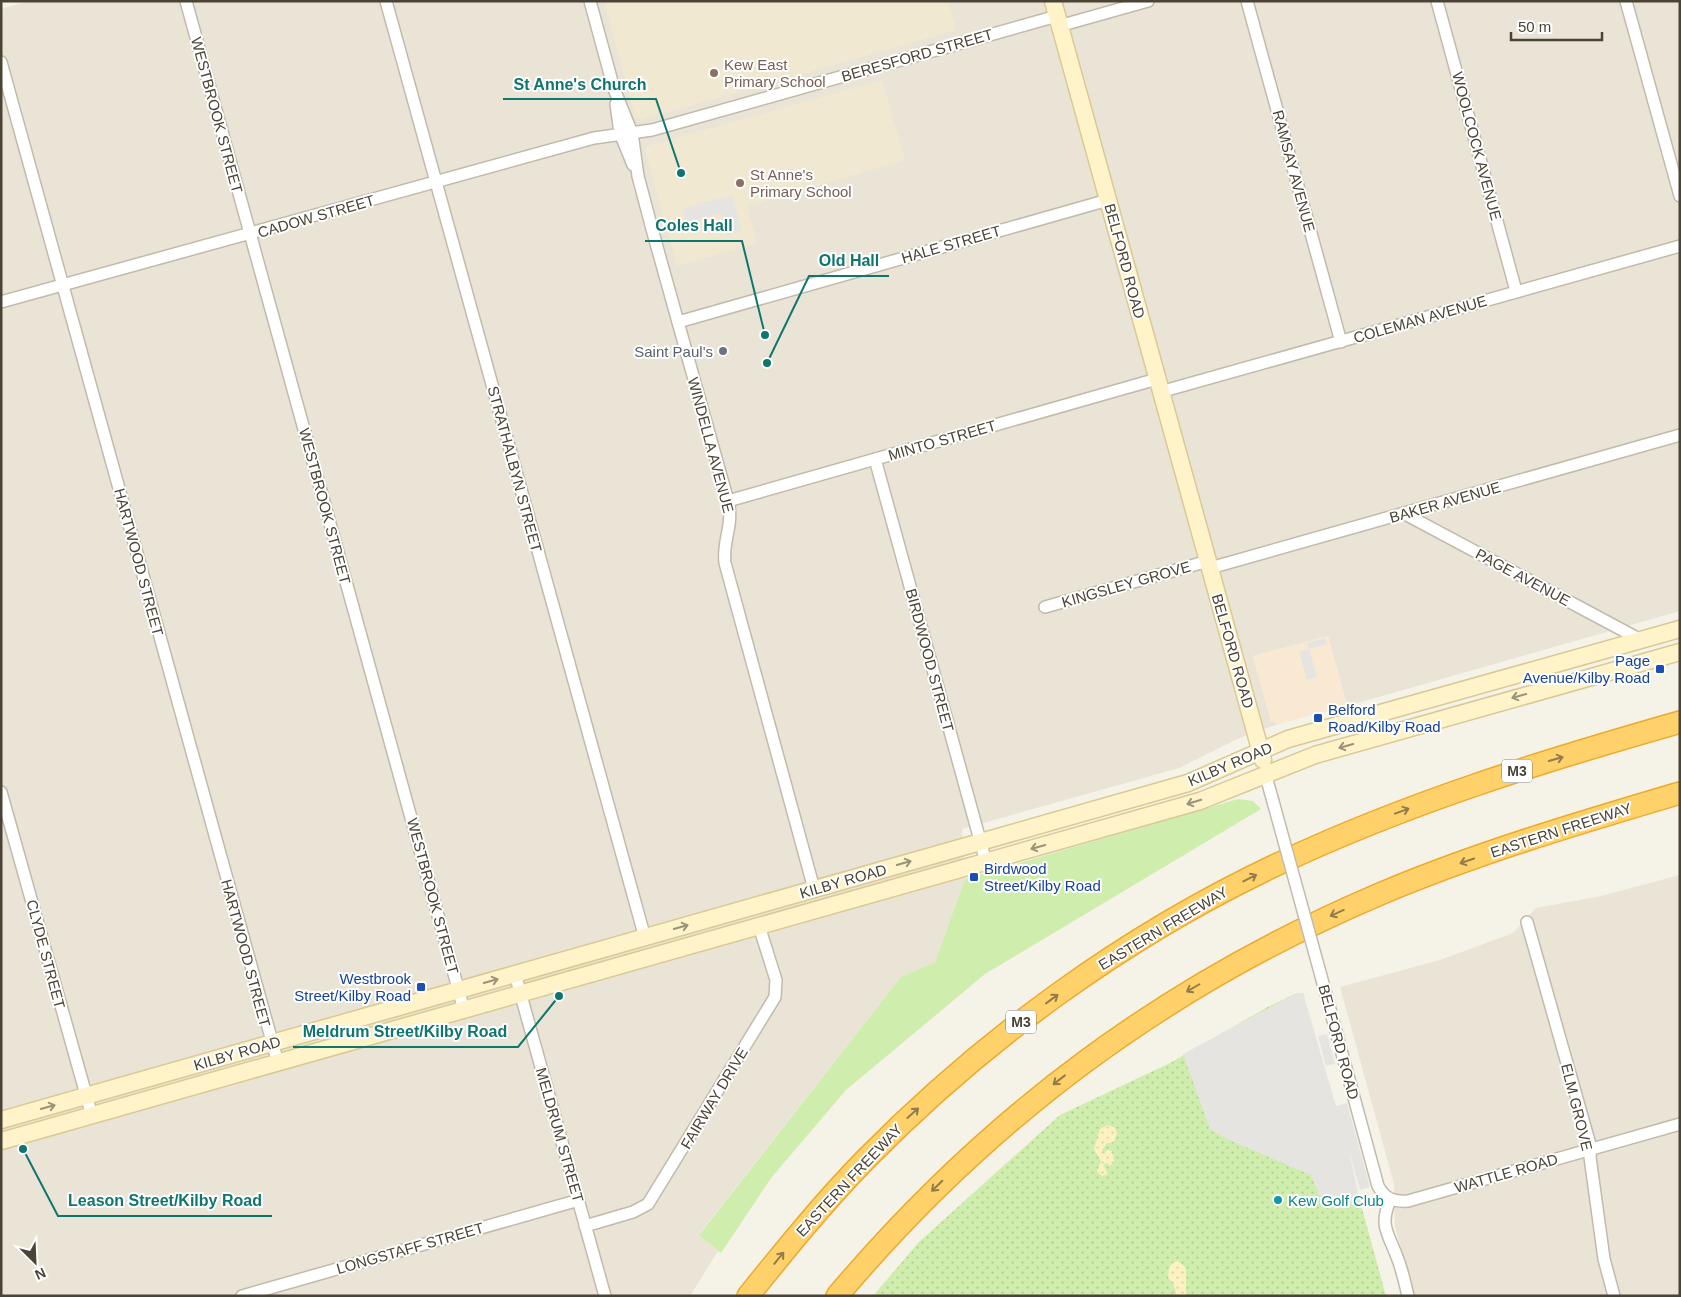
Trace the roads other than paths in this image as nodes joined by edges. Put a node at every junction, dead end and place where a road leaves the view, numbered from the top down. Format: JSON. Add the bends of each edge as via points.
{"nodes":[{"id":1,"x":186,"y":1,"type":"edge"},
{"id":2,"x":386,"y":1,"type":"edge"},
{"id":3,"x":590,"y":1,"type":"edge"},
{"id":4,"x":1148,"y":1,"type":"edge"},
{"id":5,"x":1247,"y":1,"type":"edge"},
{"id":6,"x":1437,"y":1,"type":"edge"},
{"id":7,"x":1626,"y":1,"type":"edge"},
{"id":8,"x":1056,"y":14,"type":"edge"},
{"id":9,"x":1,"y":62,"type":"edge"},
{"id":10,"x":626,"y":133,"type":"junction"},
{"id":11,"x":437,"y":182,"type":"junction"},
{"id":12,"x":1680,"y":196,"type":"edge"},
{"id":13,"x":1108,"y":200,"type":"junction"},
{"id":14,"x":250,"y":234,"type":"junction"},
{"id":15,"x":1680,"y":246,"type":"edge"},
{"id":16,"x":63,"y":285,"type":"junction"},
{"id":17,"x":1516,"y":291,"type":"junction"},
{"id":18,"x":1,"y":302,"type":"edge"},
{"id":19,"x":678,"y":322,"type":"junction"},
{"id":20,"x":1341,"y":342,"type":"junction"},
{"id":21,"x":1158,"y":386,"type":"junction"},
{"id":22,"x":1680,"y":435,"type":"edge"},
{"id":23,"x":875,"y":459,"type":"junction"},
{"id":24,"x":728,"y":501,"type":"junction"},
{"id":25,"x":1405,"y":514,"type":"junction"},
{"id":26,"x":1209,"y":565,"type":"junction"},
{"id":27,"x":1045,"y":607,"type":"dead end"},
{"id":28,"x":1672,"y":631,"type":"edge"},
{"id":29,"x":1641,"y":640,"type":"junction"},
{"id":30,"x":1675,"y":653,"type":"edge"},
{"id":31,"x":1465,"y":690,"type":"junction"},
{"id":32,"x":1471,"y":710,"type":"junction"},
{"id":33,"x":1680,"y":722,"type":"edge"},
{"id":34,"x":1261,"y":750,"type":"junction"},
{"id":35,"x":1265,"y":773,"type":"junction"},
{"id":36,"x":1,"y":792,"type":"edge"},
{"id":37,"x":1680,"y":793,"type":"edge"},
{"id":38,"x":980,"y":842,"type":"junction"},
{"id":39,"x":986,"y":862,"type":"junction"},
{"id":40,"x":814,"y":889,"type":"junction"},
{"id":41,"x":1527,"y":922,"type":"dead end"},
{"id":42,"x":759,"y":926,"type":"junction"},
{"id":43,"x":645,"y":938,"type":"junction"},
{"id":44,"x":515,"y":974,"type":"junction"},
{"id":45,"x":459,"y":990,"type":"junction"},
{"id":46,"x":522,"y":994,"type":"junction"},
{"id":47,"x":464,"y":1010,"type":"junction"},
{"id":48,"x":272,"y":1043,"type":"junction"},
{"id":49,"x":278,"y":1063,"type":"junction"},
{"id":50,"x":85,"y":1096,"type":"junction"},
{"id":51,"x":92,"y":1116,"type":"junction"},
{"id":52,"x":1,"y":1120,"type":"edge"},
{"id":53,"x":1680,"y":1124,"type":"edge"},
{"id":54,"x":1,"y":1141,"type":"edge"},
{"id":55,"x":1590,"y":1148,"type":"junction"},
{"id":56,"x":579,"y":1200,"type":"junction"},
{"id":57,"x":1390,"y":1200,"type":"junction"},
{"id":58,"x":585,"y":1226,"type":"junction"},
{"id":59,"x":242,"y":1296,"type":"edge"},
{"id":60,"x":605,"y":1296,"type":"edge"},
{"id":61,"x":748,"y":1296,"type":"edge"},
{"id":62,"x":836,"y":1296,"type":"edge"},
{"id":63,"x":1408,"y":1296,"type":"edge"},
{"id":64,"x":1614,"y":1296,"type":"edge"}],
"edges":[{"from":1,"to":14,"type":"street","name":"WESTBROOK STREET"},
{"from":2,"to":11,"type":"street","name":"STRATHALBYN STREET"},
{"from":3,"to":10,"type":"street","name":"WINDELLA AVENUE"},
{"from":4,"to":8,"type":"street","name":"BERESFORD STREET"},
{"from":5,"to":20,"type":"street","name":"RAMSAY AVENUE"},
{"from":6,"to":17,"type":"street","name":"WOOLCOCK AVENUE"},
{"from":7,"to":12,"type":"street"},
{"from":8,"to":10,"type":"street","name":"BERESFORD STREET","via":[[660,128]]},
{"from":8,"to":13,"type":"street","name":"BELFORD ROAD"},
{"from":9,"to":16,"type":"street","name":"HARTWOOD STREET"},
{"from":10,"to":11,"type":"street","name":"CADOW STREET","via":[[594,138]]},
{"from":10,"to":19,"type":"street","name":"WINDELLA AVENUE"},
{"from":11,"to":14,"type":"street","name":"CADOW STREET"},
{"from":11,"to":43,"type":"street","name":"STRATHALBYN STREET"},
{"from":13,"to":19,"type":"street","name":"HALE STREET"},
{"from":13,"to":21,"type":"street","name":"BELFORD ROAD"},
{"from":14,"to":16,"type":"street","name":"CADOW STREET"},
{"from":14,"to":45,"type":"street","name":"WESTBROOK STREET"},
{"from":15,"to":17,"type":"street","name":"COLEMAN AVENUE"},
{"from":16,"to":18,"type":"street","name":"CADOW STREET"},
{"from":16,"to":48,"type":"street","name":"HARTWOOD STREET"},
{"from":17,"to":20,"type":"street","name":"COLEMAN AVENUE"},
{"from":19,"to":24,"type":"street","name":"WINDELLA AVENUE"},
{"from":20,"to":21,"type":"street","name":"COLEMAN AVENUE"},
{"from":21,"to":23,"type":"street","name":"MINTO STREET"},
{"from":21,"to":26,"type":"street","name":"BELFORD ROAD"},
{"from":22,"to":25,"type":"street","name":"BAKER AVENUE"},
{"from":23,"to":24,"type":"street","name":"MINTO STREET"},
{"from":23,"to":38,"type":"street","name":"BIRDWOOD STREET"},
{"from":24,"to":40,"type":"street","name":"WINDELLA AVENUE","via":[[731,519],[724,550],[725,563]]},
{"from":25,"to":26,"type":"street","name":"BAKER AVENUE"},
{"from":25,"to":29,"type":"street","name":"PAGE AVENUE"},
{"from":26,"to":27,"type":"street","name":"KINGSLEY GROVE"},
{"from":26,"to":34,"type":"street","name":"BELFORD ROAD"},
{"from":28,"to":29,"type":"street","name":"KILBY ROAD"},
{"from":28,"to":30,"type":"street"},
{"from":29,"to":31,"type":"street","name":"KILBY ROAD"},
{"from":30,"to":32,"type":"street","name":"KILBY ROAD","one_way":true},
{"from":31,"to":32,"type":"street"},
{"from":31,"to":34,"type":"street","name":"KILBY ROAD","via":[[1288,739]]},
{"from":32,"to":35,"type":"street","name":"KILBY ROAD","one_way":true,"via":[[1315,755]]},
{"from":61,"to":33,"type":"highway","name":"EASTERN FREEWAY","number":"M3","one_way":true,"via":[[824,1204],[911,1115],[984,1051],[1121,951],[1276,864],[1365,826],[1462,789]]},
{"from":34,"to":35,"type":"street","name":"BELFORD ROAD"},
{"from":34,"to":38,"type":"street","name":"KILBY ROAD","via":[[1188,783]]},
{"from":35,"to":39,"type":"street","name":"KILBY ROAD","one_way":true,"via":[[1200,801]]},
{"from":35,"to":57,"type":"street","name":"BELFORD ROAD","bridge":true,"via":[[1378,1186]]},
{"from":36,"to":50,"type":"street","name":"CLYDE STREET"},
{"from":37,"to":62,"type":"highway","name":"EASTERN FREEWAY","one_way":true,"via":[[1525,841],[1382,893],[1252,954],[1190,989],[1073,1069],[985,1141],[905,1218]]},
{"from":38,"to":39,"type":"street","name":"BIRDWOOD STREET"},
{"from":40,"to":38,"type":"street","name":"KILBY ROAD","one_way":true},
{"from":39,"to":42,"type":"street","name":"KILBY ROAD"},
{"from":43,"to":40,"type":"street","name":"KILBY ROAD","one_way":true},
{"from":41,"to":55,"type":"street","name":"ELM GROVE"},
{"from":42,"to":46,"type":"street","name":"KILBY ROAD"},
{"from":42,"to":58,"type":"street","name":"FAIRWAY DRIVE","via":[[776,980],[775,997],[648,1204],[633,1212]]},
{"from":43,"to":44,"type":"street","name":"KILBY ROAD"},
{"from":45,"to":44,"type":"street","name":"KILBY ROAD","one_way":true},
{"from":44,"to":46,"type":"street","name":"MELDRUM STREET"},
{"from":45,"to":47,"type":"street","name":"WESTBROOK STREET"},
{"from":45,"to":48,"type":"street","name":"KILBY ROAD"},
{"from":46,"to":47,"type":"street","name":"KILBY ROAD"},
{"from":46,"to":56,"type":"street","name":"MELDRUM STREET"},
{"from":47,"to":49,"type":"street","name":"KILBY ROAD"},
{"from":48,"to":49,"type":"street","name":"HARTWOOD STREET"},
{"from":48,"to":50,"type":"street","name":"KILBY ROAD"},
{"from":49,"to":51,"type":"street","name":"KILBY ROAD"},
{"from":50,"to":51,"type":"street","name":"CLYDE STREET"},
{"from":52,"to":50,"type":"street","name":"KILBY ROAD","one_way":true},
{"from":51,"to":54,"type":"street","name":"KILBY ROAD"},
{"from":53,"to":55,"type":"street","name":"WATTLE ROAD"},
{"from":55,"to":57,"type":"street","name":"WATTLE ROAD","via":[[1408,1201]]},
{"from":55,"to":64,"type":"street","name":"ELM GROVE","via":[[1604,1260]]},
{"from":56,"to":58,"type":"street","name":"MELDRUM STREET"},
{"from":56,"to":59,"type":"street","name":"LONGSTAFF STREET"},
{"from":57,"to":63,"type":"street","via":[[1384,1226],[1397,1256]]},
{"from":58,"to":60,"type":"street","name":"MELDRUM STREET"}]}
